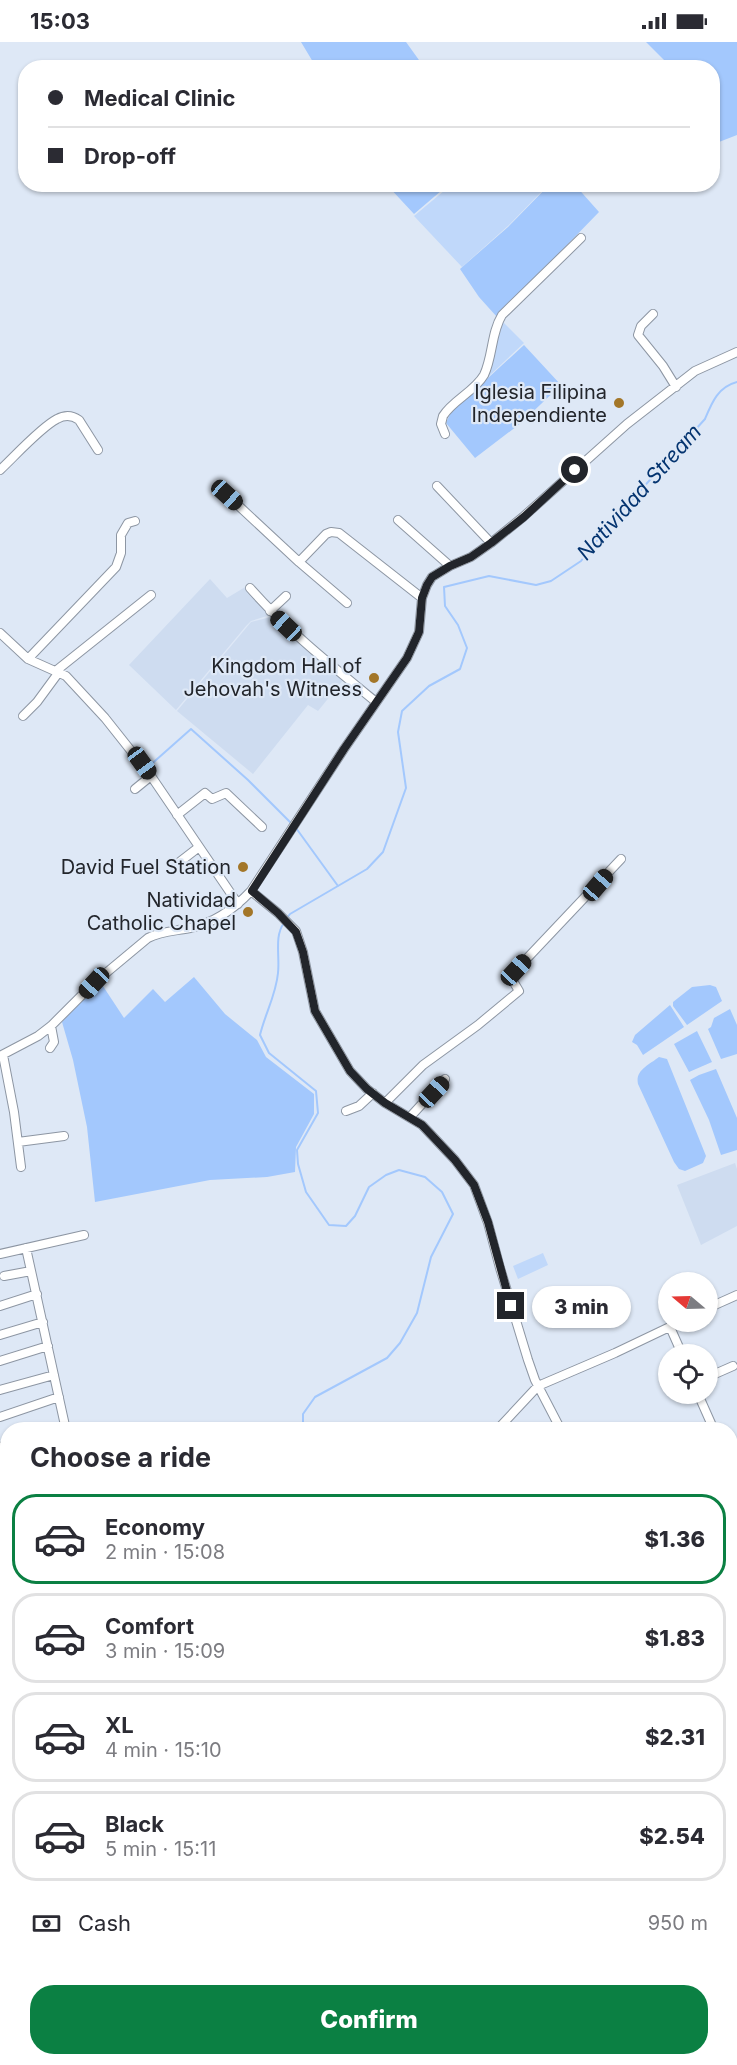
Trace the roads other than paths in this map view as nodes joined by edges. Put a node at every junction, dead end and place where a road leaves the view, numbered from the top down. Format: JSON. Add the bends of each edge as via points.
{"nodes":[{"id":1,"x":581,"y":238,"type":"dead end"},
{"id":2,"x":653,"y":314,"type":"dead end"},
{"id":3,"x":737,"y":352,"type":"edge"},
{"id":4,"x":676,"y":387,"type":"junction"},
{"id":5,"x":445,"y":434,"type":"dead end"},
{"id":6,"x":98,"y":450,"type":"dead end"},
{"id":7,"x":0,"y":470,"type":"edge"},
{"id":8,"x":438,"y":486,"type":"dead end"},
{"id":9,"x":227,"y":495,"type":"dead end"},
{"id":10,"x":398,"y":520,"type":"dead end"},
{"id":11,"x":135,"y":521,"type":"dead end"},
{"id":12,"x":491,"y":543,"type":"junction"},
{"id":13,"x":299,"y":562,"type":"junction"},
{"id":14,"x":450,"y":566,"type":"junction"},
{"id":15,"x":250,"y":588,"type":"dead end"},
{"id":16,"x":151,"y":595,"type":"dead end"},
{"id":17,"x":286,"y":596,"type":"dead end"},
{"id":18,"x":422,"y":598,"type":"junction"},
{"id":19,"x":347,"y":603,"type":"dead end"},
{"id":20,"x":270,"y":611,"type":"junction"},
{"id":21,"x":0,"y":633,"type":"edge"},
{"id":22,"x":28,"y":659,"type":"junction"},
{"id":23,"x":58,"y":671,"type":"junction"},
{"id":24,"x":376,"y":702,"type":"junction"},
{"id":25,"x":22,"y":716,"type":"dead end"},
{"id":26,"x":151,"y":776,"type":"junction"},
{"id":27,"x":135,"y":789,"type":"dead end"},
{"id":28,"x":177,"y":815,"type":"junction"},
{"id":29,"x":262,"y":827,"type":"dead end"},
{"id":30,"x":200,"y":847,"type":"junction"},
{"id":31,"x":621,"y":859,"type":"dead end"},
{"id":32,"x":177,"y":864,"type":"dead end"},
{"id":33,"x":252,"y":891,"type":"junction"},
{"id":34,"x":238,"y":904,"type":"junction"},
{"id":35,"x":51,"y":1026,"type":"junction"},
{"id":36,"x":50,"y":1048,"type":"dead end"},
{"id":37,"x":1,"y":1055,"type":"edge"},
{"id":38,"x":445,"y":1079,"type":"dead end"},
{"id":39,"x":373,"y":1093,"type":"junction"},
{"id":40,"x":385,"y":1103,"type":"junction"},
{"id":41,"x":346,"y":1111,"type":"dead end"},
{"id":42,"x":410,"y":1117,"type":"junction"},
{"id":43,"x":64,"y":1136,"type":"dead end"},
{"id":44,"x":18,"y":1142,"type":"junction"},
{"id":45,"x":21,"y":1167,"type":"dead end"},
{"id":46,"x":84,"y":1235,"type":"dead end"},
{"id":47,"x":26,"y":1248,"type":"junction"},
{"id":48,"x":0,"y":1254,"type":"edge"},
{"id":49,"x":31,"y":1271,"type":"junction"},
{"id":50,"x":4,"y":1276,"type":"dead end"},
{"id":51,"x":37,"y":1294,"type":"junction"},
{"id":52,"x":737,"y":1294,"type":"edge"},
{"id":53,"x":718,"y":1303,"type":"edge"},
{"id":54,"x":0,"y":1306,"type":"edge"},
{"id":55,"x":42,"y":1322,"type":"junction"},
{"id":56,"x":659,"y":1332,"type":"edge"},
{"id":57,"x":0,"y":1335,"type":"edge"},
{"id":58,"x":48,"y":1346,"type":"junction"},
{"id":59,"x":0,"y":1362,"type":"edge"},
{"id":60,"x":733,"y":1366,"type":"dead end"},
{"id":61,"x":718,"y":1373,"type":"edge"},
{"id":62,"x":54,"y":1375,"type":"junction"},
{"id":63,"x":538,"y":1386,"type":"junction"},
{"id":64,"x":0,"y":1390,"type":"edge"},
{"id":65,"x":59,"y":1397,"type":"junction"},
{"id":66,"x":702,"y":1404,"type":"edge"},
{"id":67,"x":0,"y":1417,"type":"edge"},
{"id":68,"x":65,"y":1422,"type":"edge"},
{"id":69,"x":504,"y":1422,"type":"edge"},
{"id":70,"x":557,"y":1422,"type":"edge"},
{"id":71,"x":710,"y":1422,"type":"edge"}],
"edges":[{"from":1,"to":5,"type":"street","via":[[502,315],[485,373],[443,416]]},
{"from":2,"to":4,"type":"street","via":[[638,335]]},
{"from":3,"to":4,"type":"street","via":[[695,371]]},
{"from":4,"to":12,"type":"street","via":[[627,424]]},
{"from":6,"to":7,"type":"street","via":[[79,420],[66,416],[46,427]]},
{"from":8,"to":12,"type":"street"},
{"from":9,"to":13,"type":"street"},
{"from":10,"to":14,"type":"street"},
{"from":11,"to":22,"type":"street","via":[[124,530],[121,554],[111,573]]},
{"from":12,"to":14,"type":"street"},
{"from":13,"to":18,"type":"street","via":[[326,534],[339,532]]},
{"from":13,"to":19,"type":"street"},
{"from":14,"to":18,"type":"street","via":[[432,577]]},
{"from":15,"to":20,"type":"street"},
{"from":16,"to":23,"type":"street"},
{"from":17,"to":20,"type":"street"},
{"from":18,"to":24,"type":"street","via":[[415,644]]},
{"from":20,"to":24,"type":"street"},
{"from":21,"to":22,"type":"street"},
{"from":22,"to":23,"type":"street"},
{"from":23,"to":25,"type":"street"},
{"from":23,"to":26,"type":"street","via":[[73,681]]},
{"from":24,"to":33,"type":"street"},
{"from":26,"to":27,"type":"street"},
{"from":26,"to":28,"type":"street"},
{"from":28,"to":29,"type":"street","via":[[205,793],[212,799],[226,793]]},
{"from":28,"to":30,"type":"street"},
{"from":30,"to":32,"type":"street"},
{"from":30,"to":34,"type":"street"},
{"from":31,"to":40,"type":"street","via":[[516,970],[513,981],[519,991],[423,1065]]},
{"from":33,"to":34,"type":"street"},
{"from":33,"to":39,"type":"street","via":[[291,926],[302,946],[318,1018],[350,1071]]},
{"from":34,"to":35,"type":"street","via":[[204,925],[148,938]]},
{"from":35,"to":36,"type":"street","via":[[54,1042]]},
{"from":35,"to":37,"type":"street"},
{"from":37,"to":44,"type":"street"},
{"from":38,"to":42,"type":"street"},
{"from":39,"to":40,"type":"street"},
{"from":39,"to":41,"type":"street","via":[[359,1106]]},
{"from":40,"to":42,"type":"street"},
{"from":42,"to":63,"type":"street","via":[[431,1134],[474,1185]]},
{"from":43,"to":44,"type":"street"},
{"from":44,"to":45,"type":"street"},
{"from":46,"to":47,"type":"street"},
{"from":47,"to":48,"type":"street"},
{"from":47,"to":49,"type":"street"},
{"from":49,"to":50,"type":"street"},
{"from":49,"to":51,"type":"street"},
{"from":51,"to":54,"type":"street"},
{"from":51,"to":55,"type":"street"},
{"from":52,"to":53,"type":"street"},
{"from":55,"to":57,"type":"street"},
{"from":55,"to":58,"type":"street"},
{"from":56,"to":63,"type":"street"},
{"from":58,"to":59,"type":"street"},
{"from":58,"to":62,"type":"street"},
{"from":60,"to":61,"type":"street"},
{"from":62,"to":64,"type":"street"},
{"from":62,"to":65,"type":"street"},
{"from":63,"to":69,"type":"street"},
{"from":63,"to":70,"type":"street"},
{"from":65,"to":67,"type":"street"},
{"from":65,"to":68,"type":"street"},
{"from":66,"to":71,"type":"street"}]}
